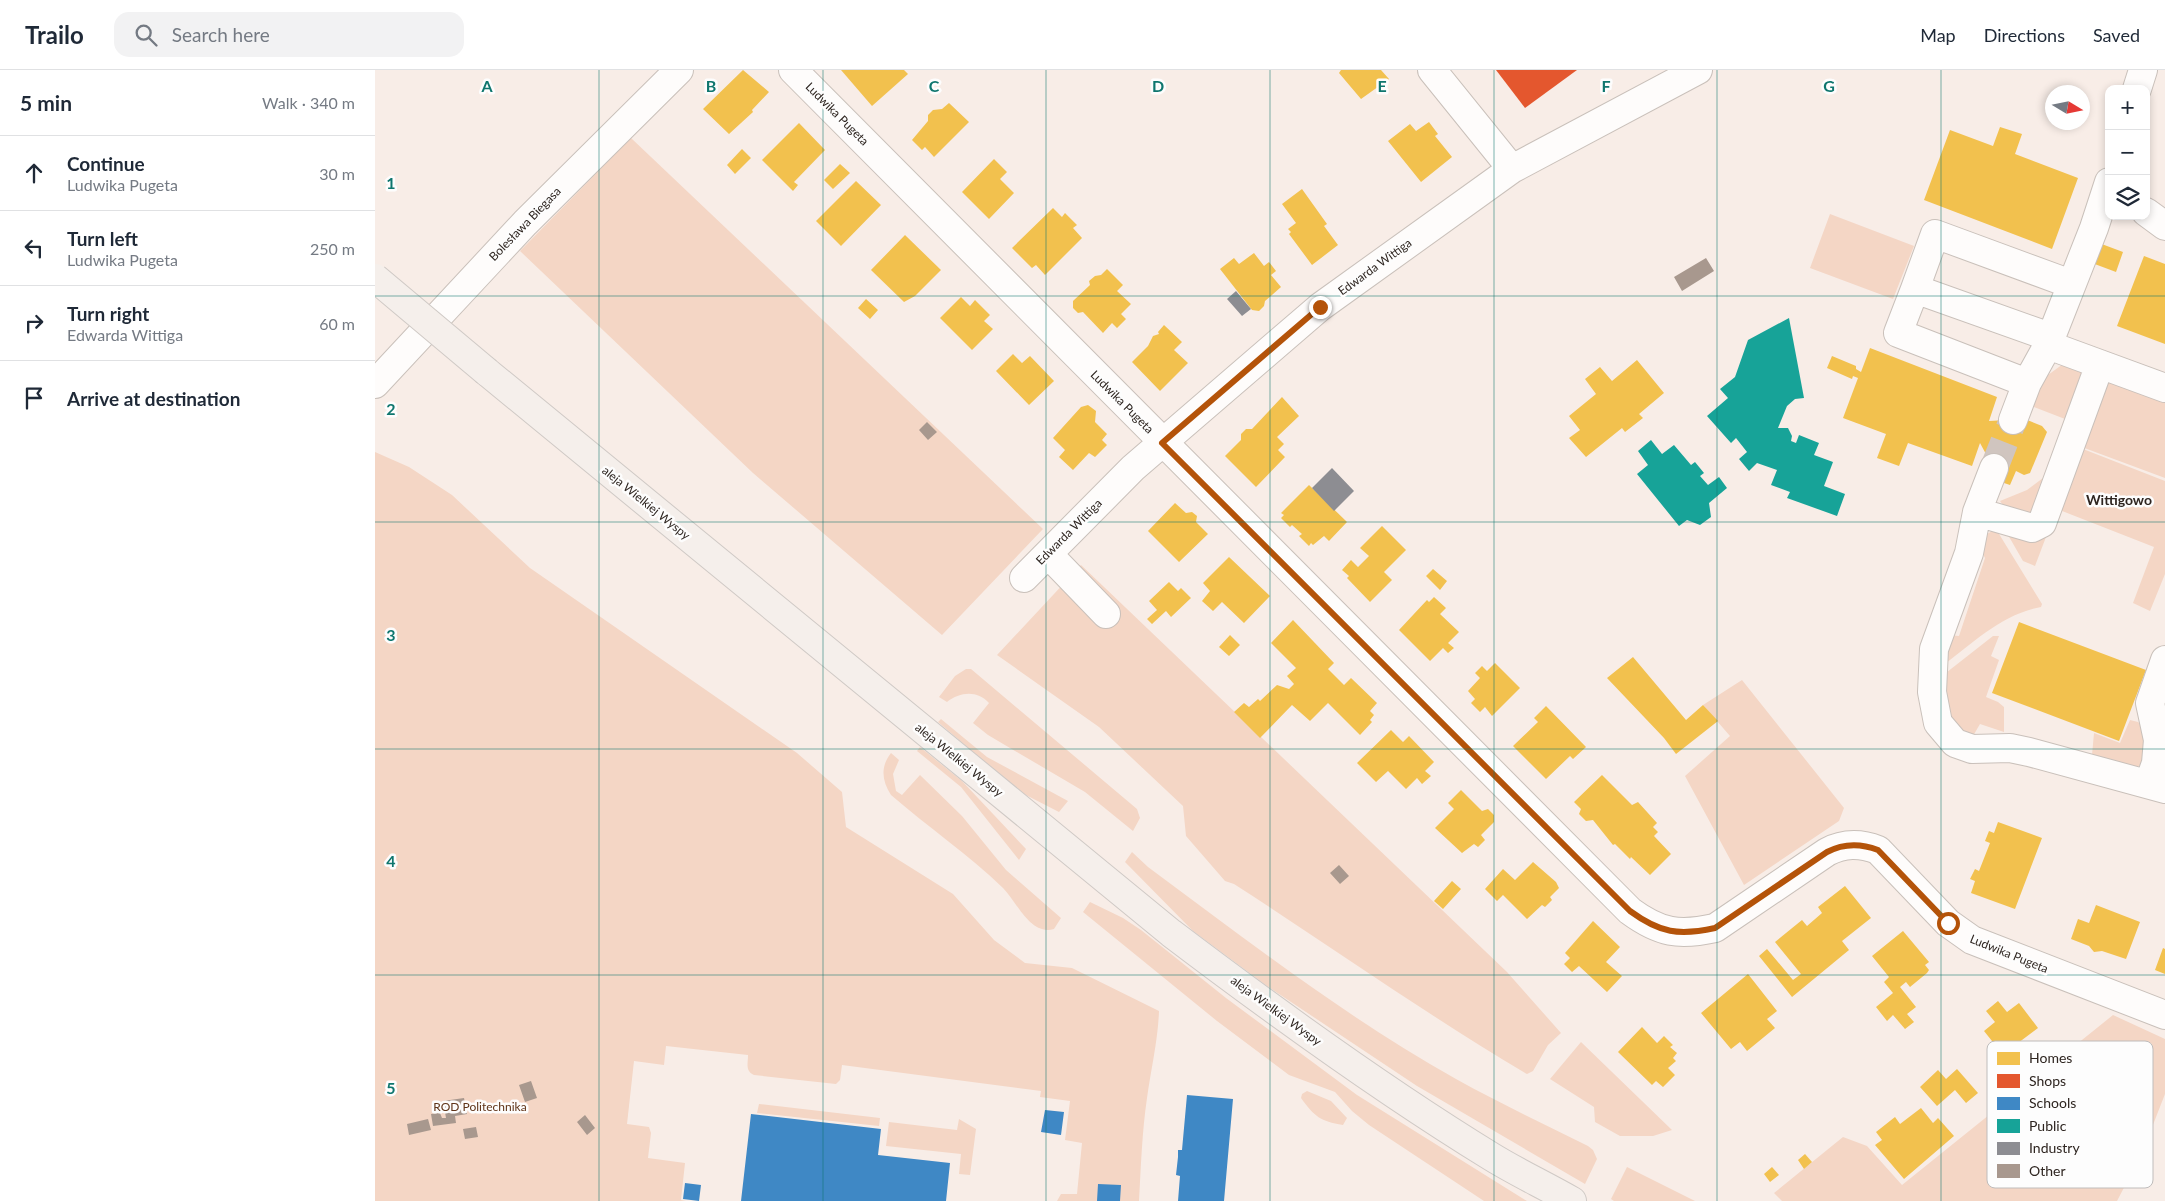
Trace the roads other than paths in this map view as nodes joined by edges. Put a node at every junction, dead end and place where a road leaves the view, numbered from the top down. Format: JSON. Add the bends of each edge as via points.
{"nodes":[{"id":1,"x":679,"y":70,"type":"edge"},
{"id":2,"x":793,"y":70,"type":"edge"},
{"id":3,"x":1432,"y":70,"type":"edge"},
{"id":4,"x":1698,"y":70,"type":"edge"},
{"id":5,"x":2143,"y":70,"type":"edge"},
{"id":6,"x":2138,"y":85,"type":"edge"},
{"id":7,"x":1512,"y":169,"type":"junction"},
{"id":8,"x":2105,"y":193,"type":"edge"},
{"id":9,"x":2150,"y":215,"type":"edge"},
{"id":10,"x":2165,"y":226,"type":"edge"},
{"id":11,"x":375,"y":278,"type":"edge"},
{"id":12,"x":2071,"y":284,"type":"junction"},
{"id":13,"x":1915,"y":289,"type":"junction"},
{"id":14,"x":2049,"y":341,"type":"junction"},
{"id":15,"x":2101,"y":364,"type":"junction"},
{"id":16,"x":2027,"y":383,"type":"junction"},
{"id":17,"x":375,"y":384,"type":"edge"},
{"id":18,"x":2165,"y":388,"type":"edge"},
{"id":19,"x":2013,"y":420,"type":"tunnel mouth"},
{"id":20,"x":1162,"y":443,"type":"junction"},
{"id":21,"x":1994,"y":468,"type":"tunnel mouth"},
{"id":22,"x":1977,"y":512,"type":"junction"},
{"id":23,"x":1048,"y":554,"type":"junction"},
{"id":24,"x":1024,"y":578,"type":"dead end"},
{"id":25,"x":1107,"y":614,"type":"dead end"},
{"id":26,"x":2165,"y":660,"type":"edge"},
{"id":27,"x":2157,"y":706,"type":"edge"},
{"id":28,"x":2157,"y":786,"type":"edge"},
{"id":29,"x":2165,"y":1015,"type":"edge"},
{"id":30,"x":1572,"y":1201,"type":"edge"}],
"edges":[{"from":1,"to":17,"type":"street","name":"Bolesława Biegasa","via":[[525,223]]},
{"from":2,"to":20,"type":"street","name":"Ludwika Pugeta"},
{"from":3,"to":7,"type":"street"},
{"from":4,"to":7,"type":"street","name":"Edwarda Wittiga"},
{"from":5,"to":6,"type":"street"},
{"from":7,"to":20,"type":"street","name":"Edwarda Wittiga","via":[[1320,307]]},
{"from":8,"to":12,"type":"street"},
{"from":9,"to":10,"type":"street"},
{"from":11,"to":30,"type":"main road","name":"aleja Wielkiej Wyspy","bridge":true,"via":[[1171,933],[1370,1078],[1493,1158]]},
{"from":12,"to":13,"type":"street","via":[[1935,234]]},
{"from":12,"to":14,"type":"street"},
{"from":13,"to":14,"type":"street"},
{"from":13,"to":16,"type":"street","via":[[1898,333]]},
{"from":14,"to":15,"type":"street"},
{"from":14,"to":16,"type":"street"},
{"from":15,"to":18,"type":"street"},
{"from":15,"to":22,"type":"street","via":[[2042,523],[2032,528]]},
{"from":16,"to":19,"type":"street"},
{"from":20,"to":23,"type":"street","name":"Edwarda Wittiga"},
{"from":20,"to":29,"type":"street","name":"Ludwika Pugeta","via":[[1630,911],[1647,924],[1667,932],[1693,933],[1715,928],[1827,852],[1837,847],[1864,844],[1878,850],[1948,923],[1972,940]]},
{"from":21,"to":22,"type":"street"},
{"from":22,"to":28,"type":"street","via":[[1969,553],[1934,649],[1932,692],[1938,723],[1955,743],[1972,749],[2010,748]]},
{"from":23,"to":24,"type":"street","name":"Edwarda Wittiga"},
{"from":23,"to":25,"type":"street"},
{"from":26,"to":27,"type":"street"},
{"from":27,"to":28,"type":"street"}]}
